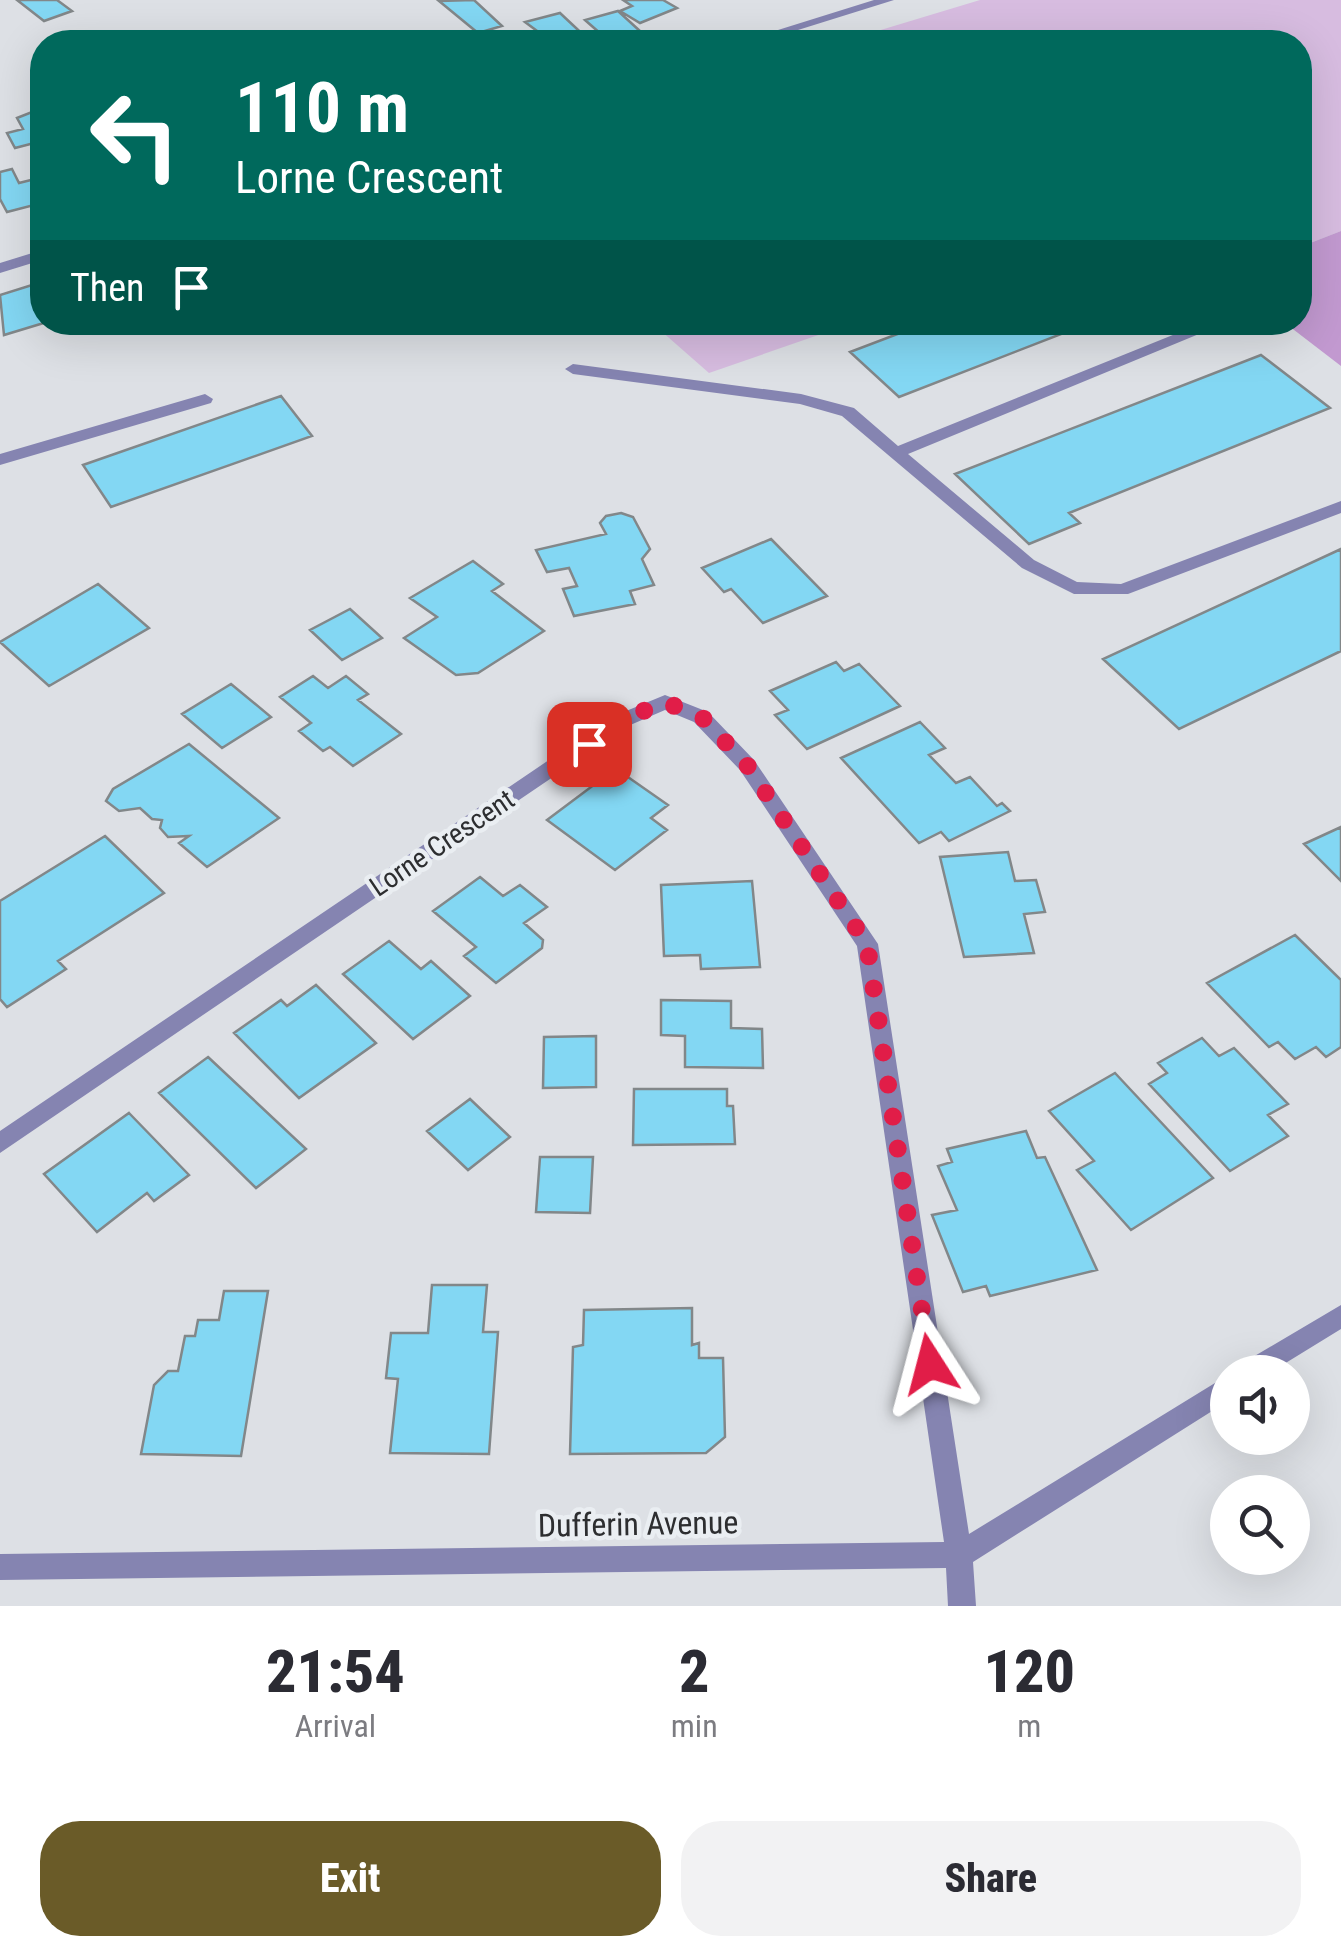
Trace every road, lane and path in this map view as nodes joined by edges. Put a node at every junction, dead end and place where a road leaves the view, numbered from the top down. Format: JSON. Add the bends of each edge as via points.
{"nodes":[{"id":1,"x":888,"y":0,"type":"edge"},
{"id":2,"x":787,"y":30,"type":"edge"},
{"id":3,"x":30,"y":259,"type":"edge"},
{"id":4,"x":0,"y":268,"type":"edge"},
{"id":5,"x":1188,"y":335,"type":"edge"},
{"id":6,"x":572,"y":369,"type":"dead end"},
{"id":7,"x":205,"y":399,"type":"dead end"},
{"id":8,"x":896,"y":452,"type":"junction"},
{"id":9,"x":0,"y":460,"type":"edge"},
{"id":10,"x":1341,"y":507,"type":"edge"},
{"id":11,"x":0,"y":1142,"type":"edge"},
{"id":12,"x":1341,"y":1316,"type":"edge"},
{"id":13,"x":1278,"y":1355,"type":"edge"},
{"id":14,"x":1210,"y":1398,"type":"edge"},
{"id":15,"x":959,"y":1555,"type":"junction"},
{"id":16,"x":0,"y":1566,"type":"edge"},
{"id":17,"x":962,"y":1606,"type":"edge"}],
"edges":[{"from":1,"to":2,"type":"street"},
{"from":3,"to":4,"type":"street"},
{"from":5,"to":8,"type":"street"},
{"from":6,"to":8,"type":"street","via":[[801,399],[848,412]]},
{"from":7,"to":9,"type":"street"},
{"from":8,"to":10,"type":"street","via":[[1028,564],[1074,588],[1122,590]]},
{"from":11,"to":15,"type":"street","name":"Lorne Crescent","via":[[621,721],[664,702],[701,716],[747,765],[867,944]]},
{"from":12,"to":13,"type":"street"},
{"from":14,"to":15,"type":"street"},
{"from":15,"to":16,"type":"street","name":"Dufferin Avenue"},
{"from":15,"to":17,"type":"street","name":"Lorne Crescent"}]}
